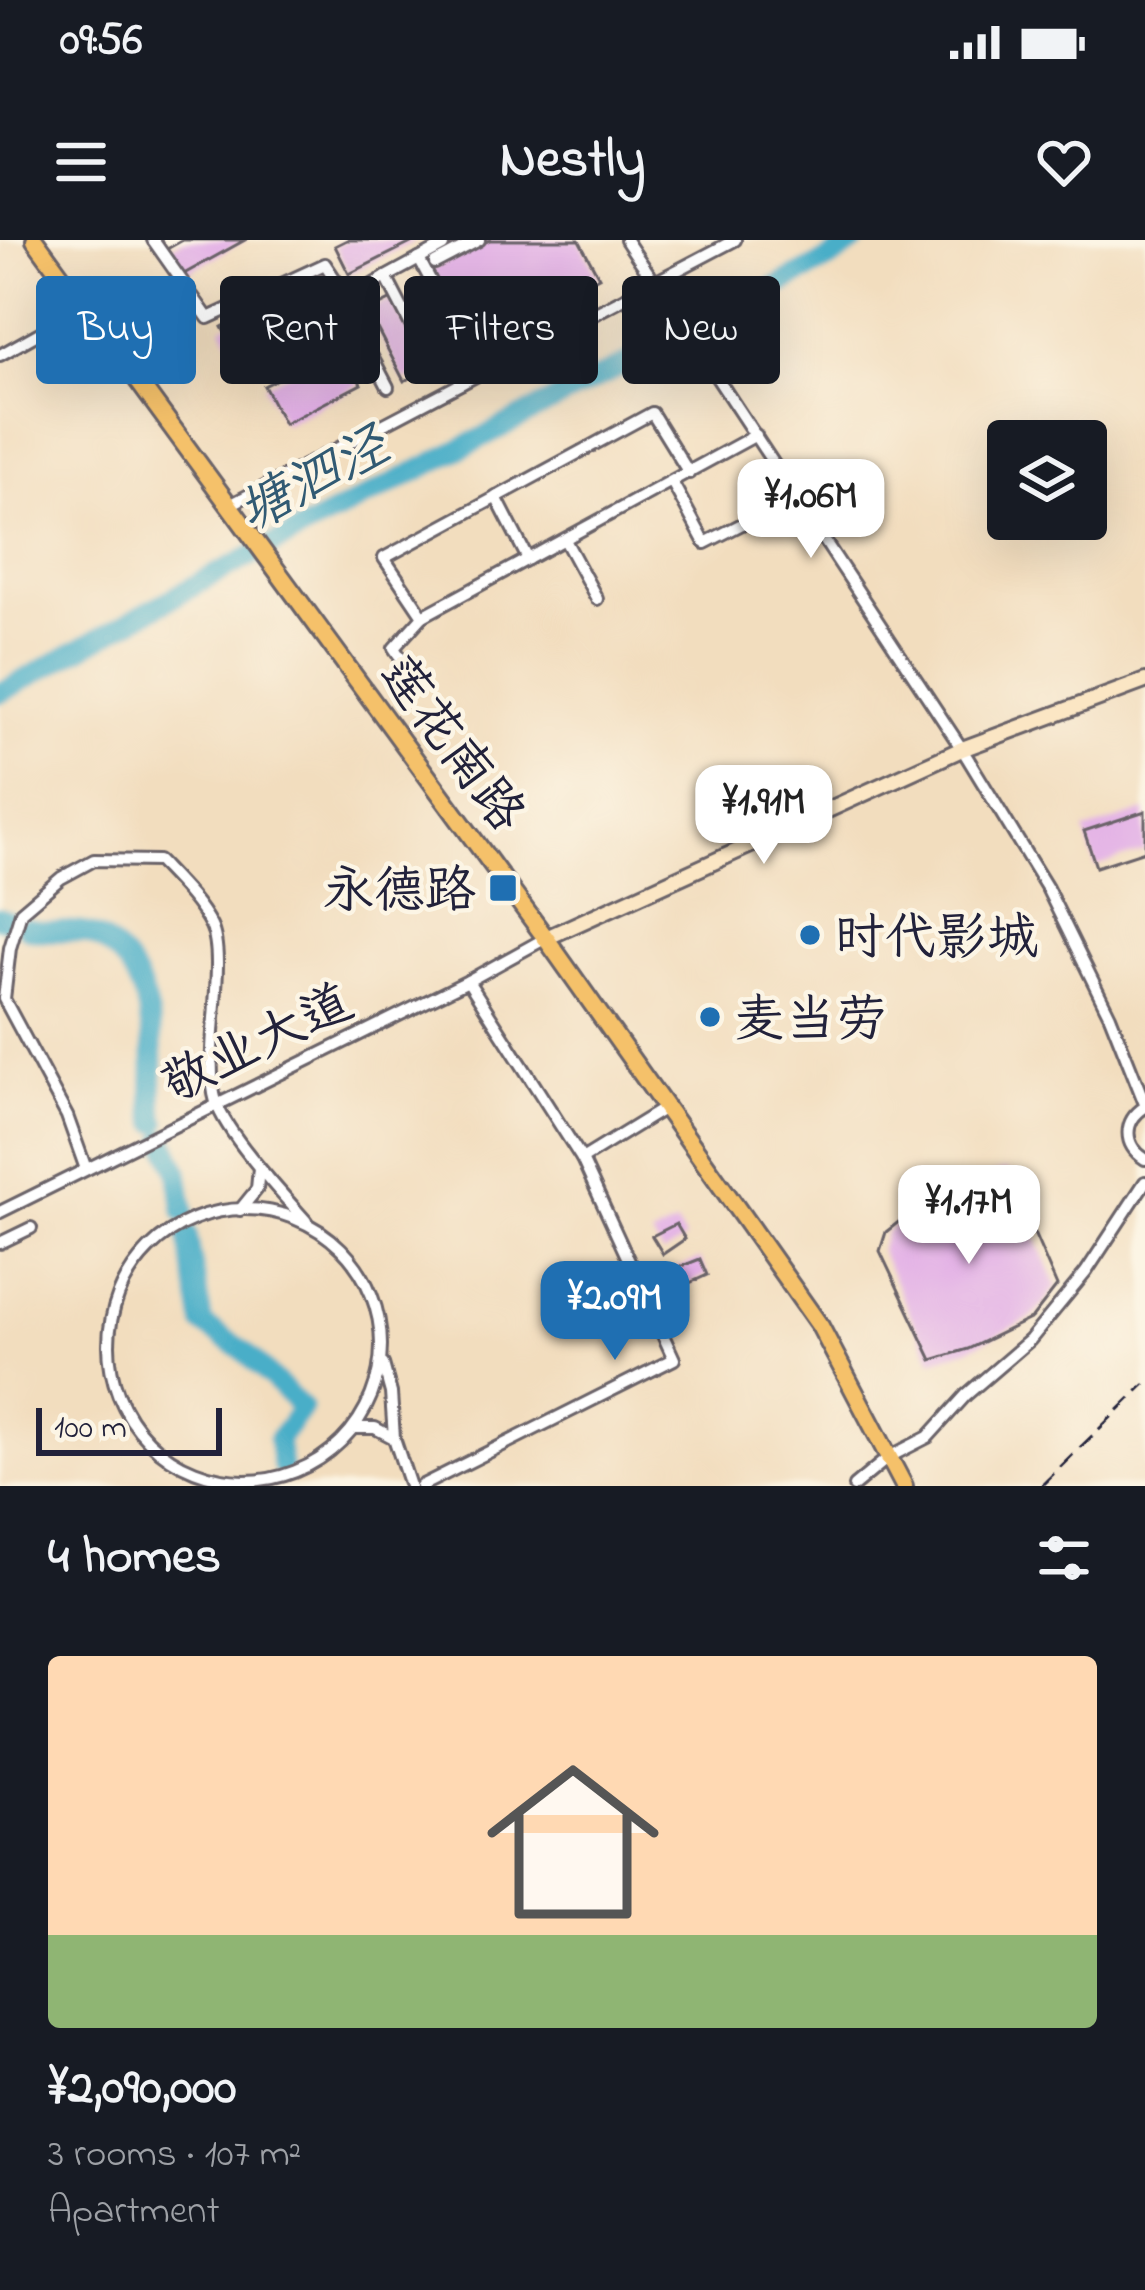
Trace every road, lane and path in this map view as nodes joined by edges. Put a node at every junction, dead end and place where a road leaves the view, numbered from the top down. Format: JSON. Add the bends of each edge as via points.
{"nodes":[{"id":1,"x":35,"y":240,"type":"edge"},
{"id":2,"x":153,"y":240,"type":"edge"},
{"id":3,"x":444,"y":240,"type":"edge"},
{"id":4,"x":479,"y":240,"type":"edge"},
{"id":5,"x":626,"y":240,"type":"edge"},
{"id":6,"x":735,"y":240,"type":"edge"},
{"id":7,"x":419,"y":259,"type":"junction"},
{"id":8,"x":435,"y":263,"type":"dead end"},
{"id":9,"x":61,"y":276,"type":"edge"},
{"id":10,"x":299,"y":276,"type":"edge"},
{"id":11,"x":332,"y":276,"type":"edge"},
{"id":12,"x":428,"y":276,"type":"edge"},
{"id":13,"x":649,"y":276,"type":"edge"},
{"id":14,"x":669,"y":276,"type":"edge"},
{"id":15,"x":386,"y":277,"type":"junction"},
{"id":16,"x":380,"y":281,"type":"edge"},
{"id":17,"x":220,"y":312,"type":"edge"},
{"id":18,"x":404,"y":312,"type":"edge"},
{"id":19,"x":36,"y":335,"type":"edge"},
{"id":20,"x":0,"y":355,"type":"edge"},
{"id":21,"x":380,"y":371,"type":"edge"},
{"id":22,"x":139,"y":384,"type":"edge"},
{"id":23,"x":459,"y":384,"type":"edge"},
{"id":24,"x":722,"y":384,"type":"edge"},
{"id":25,"x":388,"y":387,"type":"dead end"},
{"id":26,"x":756,"y":435,"type":"junction"},
{"id":27,"x":689,"y":473,"type":"junction"},
{"id":28,"x":672,"y":482,"type":"junction"},
{"id":29,"x":496,"y":497,"type":"junction"},
{"id":30,"x":783,"y":502,"type":"dead end"},
{"id":31,"x":227,"y":506,"type":"junction"},
{"id":32,"x":565,"y":540,"type":"junction"},
{"id":33,"x":529,"y":560,"type":"junction"},
{"id":34,"x":597,"y":599,"type":"dead end"},
{"id":35,"x":423,"y":616,"type":"junction"},
{"id":36,"x":411,"y":673,"type":"dead end"},
{"id":37,"x":1145,"y":681,"type":"edge"},
{"id":38,"x":962,"y":748,"type":"junction"},
{"id":39,"x":545,"y":938,"type":"junction"},
{"id":40,"x":468,"y":981,"type":"junction"},
{"id":41,"x":216,"y":1103,"type":"junction"},
{"id":42,"x":1145,"y":1106,"type":"edge"},
{"id":43,"x":665,"y":1108,"type":"junction"},
{"id":44,"x":582,"y":1159,"type":"junction"},
{"id":45,"x":1145,"y":1159,"type":"edge"},
{"id":46,"x":259,"y":1168,"type":"junction"},
{"id":47,"x":86,"y":1169,"type":"junction"},
{"id":48,"x":1145,"y":1182,"type":"edge"},
{"id":49,"x":240,"y":1210,"type":"junction"},
{"id":50,"x":0,"y":1212,"type":"edge"},
{"id":51,"x":308,"y":1224,"type":"junction"},
{"id":52,"x":31,"y":1228,"type":"dead end"},
{"id":53,"x":0,"y":1243,"type":"edge"},
{"id":54,"x":380,"y":1355,"type":"junction"},
{"id":55,"x":355,"y":1428,"type":"junction"},
{"id":56,"x":394,"y":1438,"type":"junction"},
{"id":57,"x":890,"y":1457,"type":"junction"},
{"id":58,"x":410,"y":1486,"type":"edge"},
{"id":59,"x":421,"y":1486,"type":"edge"},
{"id":60,"x":854,"y":1486,"type":"edge"},
{"id":61,"x":904,"y":1486,"type":"edge"}],
"edges":[{"from":1,"to":9,"type":"main road","name":"莲花南路"},
{"from":2,"to":17,"type":"street","via":[[208,317]]},
{"from":3,"to":7,"type":"street"},
{"from":4,"to":8,"type":"street"},
{"from":5,"to":13,"type":"street"},
{"from":6,"to":14,"type":"street"},
{"from":7,"to":12,"type":"street"},
{"from":7,"to":15,"type":"street"},
{"from":10,"to":11,"type":"street","via":[[325,264]]},
{"from":15,"to":16,"type":"street"},
{"from":15,"to":18,"type":"street"},
{"from":19,"to":20,"type":"street"},
{"from":21,"to":25,"type":"street"},
{"from":22,"to":31,"type":"main road","name":"莲花南路"},
{"from":23,"to":31,"type":"street"},
{"from":24,"to":26,"type":"street"},
{"from":26,"to":27,"type":"street"},
{"from":26,"to":38,"type":"street"},
{"from":27,"to":28,"type":"street"},
{"from":27,"to":29,"type":"street","via":[[652,413]]},
{"from":28,"to":30,"type":"street","via":[[705,543]]},
{"from":28,"to":32,"type":"street"},
{"from":29,"to":33,"type":"street"},
{"from":29,"to":35,"type":"street","via":[[384,558]]},
{"from":31,"to":39,"type":"main road","name":"莲花南路"},
{"from":32,"to":33,"type":"street"},
{"from":32,"to":34,"type":"street"},
{"from":33,"to":35,"type":"street"},
{"from":35,"to":36,"type":"street","via":[[394,648]]},
{"from":37,"to":38,"type":"street"},
{"from":38,"to":39,"type":"street"},
{"from":38,"to":42,"type":"street","via":[[1047,888]]},
{"from":39,"to":40,"type":"street","name":"敬业大道"},
{"from":39,"to":43,"type":"main road","name":"莲花南路"},
{"from":40,"to":41,"type":"street","name":"敬业大道"},
{"from":40,"to":44,"type":"street"},
{"from":41,"to":46,"type":"street"},
{"from":41,"to":47,"type":"street","name":"敬业大道"},
{"from":41,"to":47,"type":"street","via":[[214,931],[158,861],[94,860],[21,912],[4,998]]},
{"from":42,"to":45,"type":"street","via":[[1127,1135]]},
{"from":43,"to":44,"type":"street"},
{"from":43,"to":57,"type":"main road","name":"莲花南路","via":[[820,1326]]},
{"from":44,"to":59,"type":"street","via":[[674,1359]]},
{"from":46,"to":49,"type":"street","via":[[257,1189]]},
{"from":46,"to":51,"type":"street"},
{"from":47,"to":50,"type":"street","name":"敬业大道"},
{"from":48,"to":57,"type":"street","via":[[1030,1340],[928,1436]]},
{"from":49,"to":51,"type":"street"},
{"from":49,"to":55,"type":"street","via":[[183,1224],[148,1249],[123,1283],[110,1324],[110,1367],[123,1408],[148,1442],[183,1467],[229,1481],[276,1479],[320,1460]]},
{"from":51,"to":54,"type":"street","via":[[346,1252],[372,1292]]},
{"from":52,"to":53,"type":"street"},
{"from":54,"to":55,"type":"street","via":[[377,1385]]},
{"from":54,"to":56,"type":"street"},
{"from":55,"to":56,"type":"street"},
{"from":56,"to":58,"type":"street"},
{"from":57,"to":60,"type":"street"},
{"from":57,"to":61,"type":"main road","name":"莲花南路"}]}
